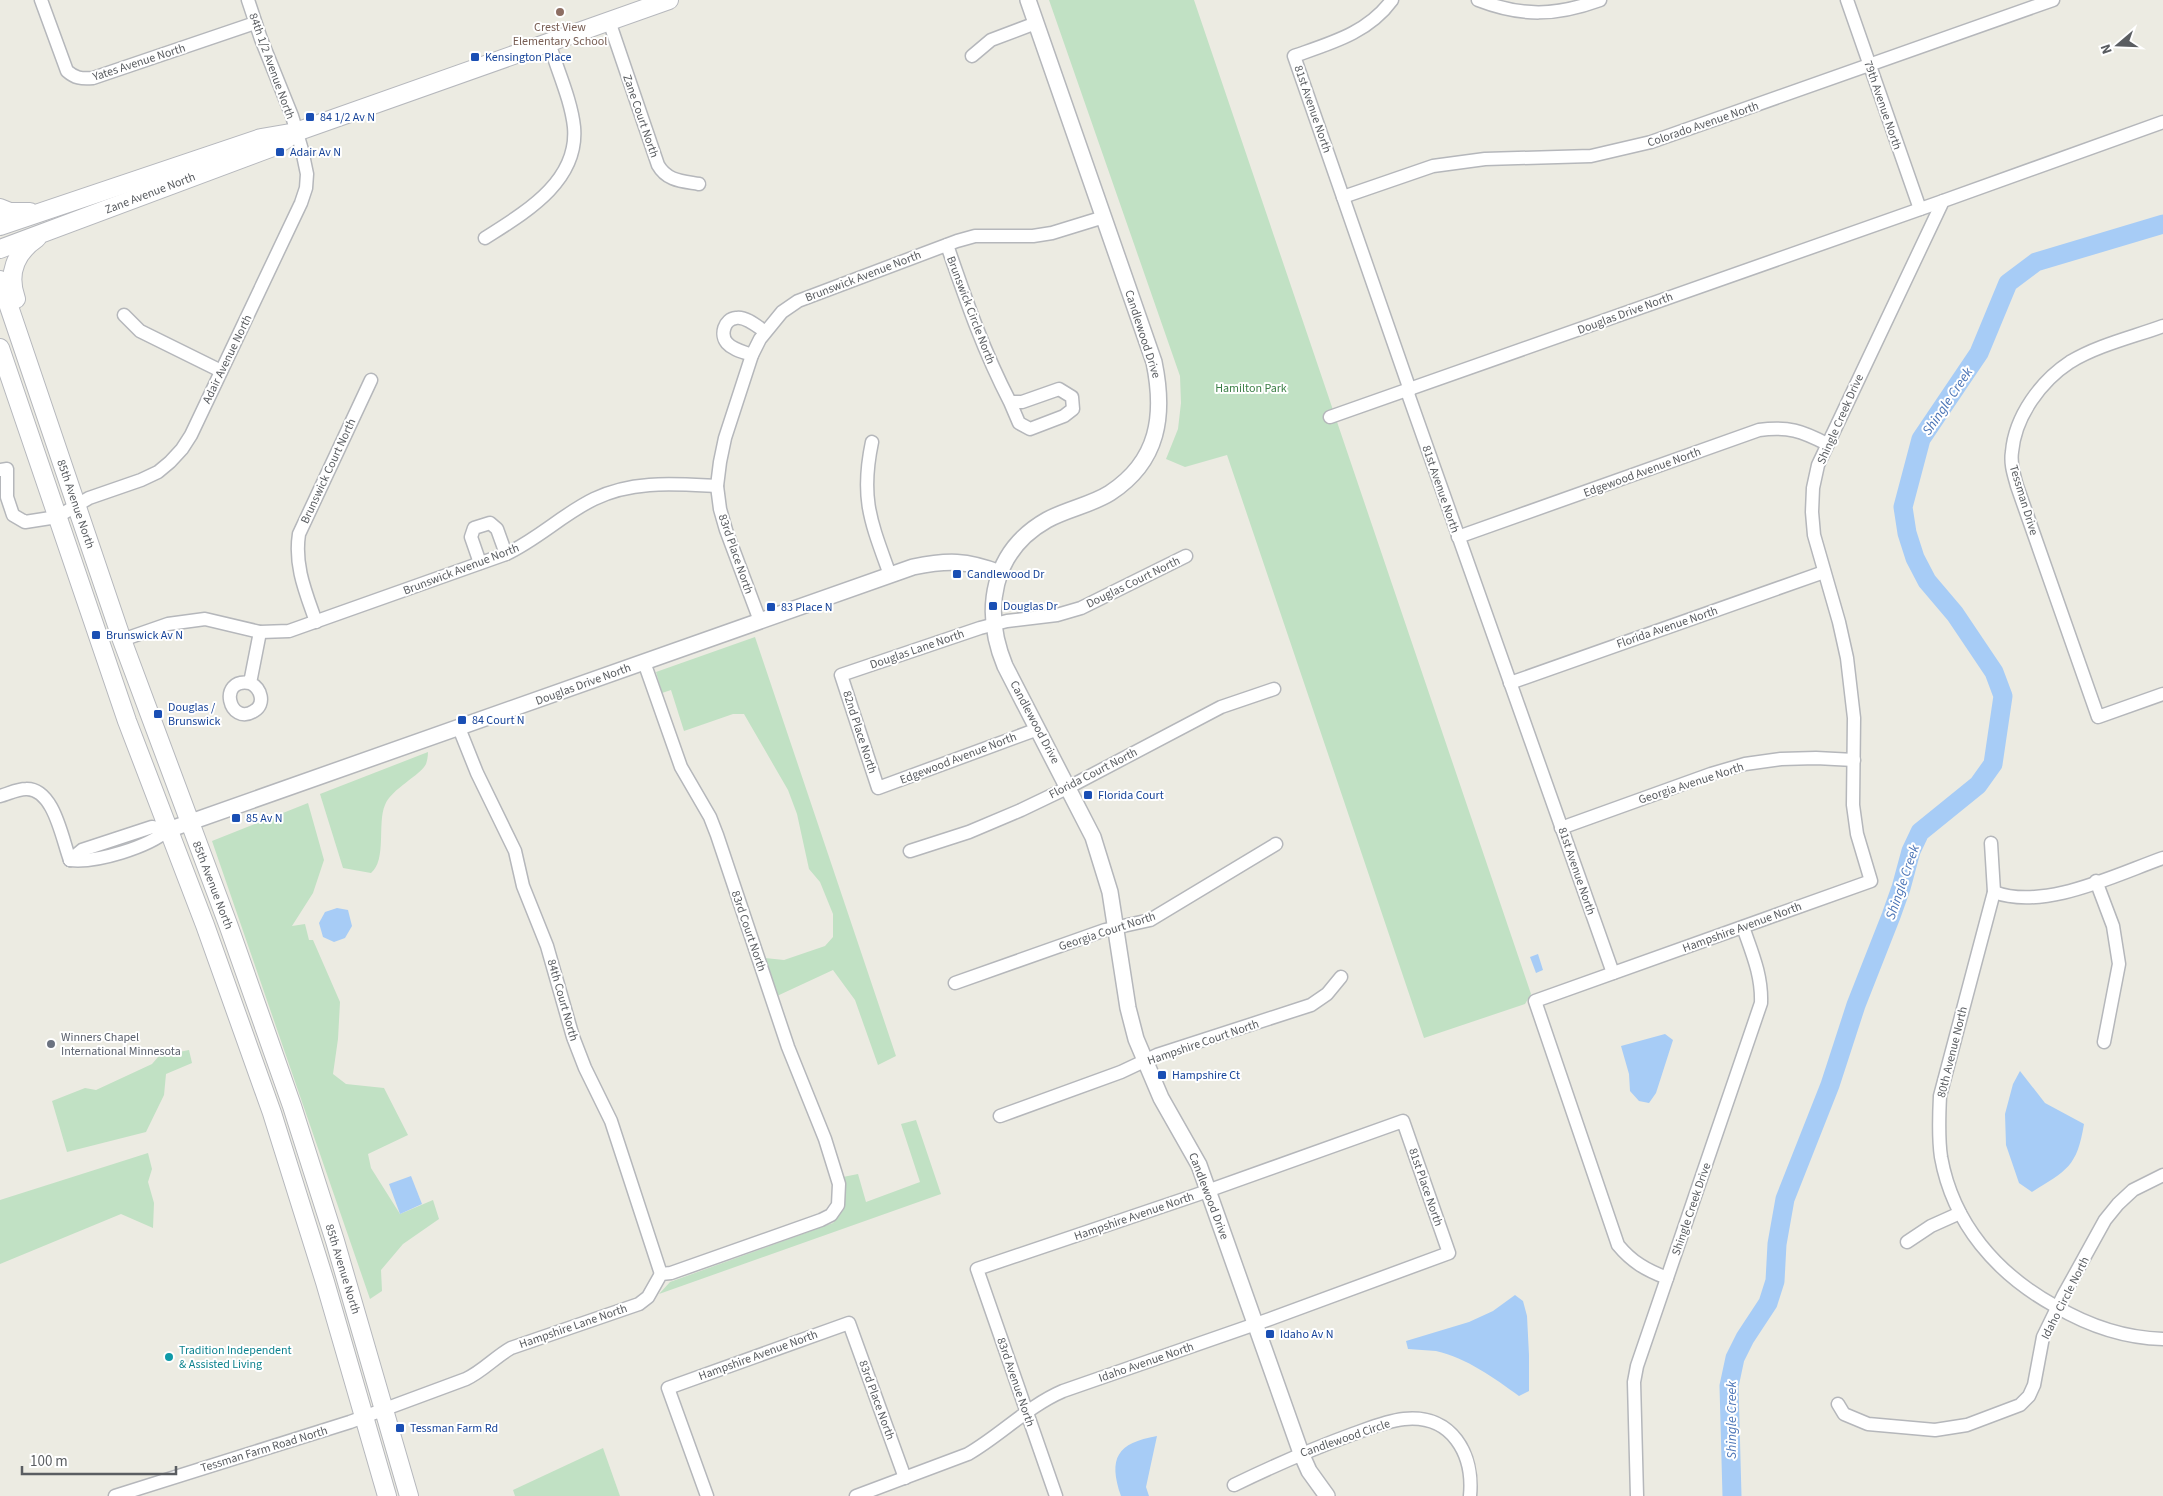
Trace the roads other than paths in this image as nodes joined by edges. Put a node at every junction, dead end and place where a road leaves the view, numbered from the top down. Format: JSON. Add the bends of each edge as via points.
{"nodes":[{"id":1,"x":40,"y":0,"type":"edge"},
{"id":2,"x":248,"y":0,"type":"edge"},
{"id":3,"x":668,"y":0,"type":"edge"},
{"id":4,"x":1028,"y":0,"type":"edge"},
{"id":5,"x":1392,"y":0,"type":"edge"},
{"id":6,"x":1478,"y":0,"type":"edge"},
{"id":7,"x":1600,"y":0,"type":"edge"},
{"id":8,"x":1847,"y":0,"type":"edge"},
{"id":9,"x":2053,"y":0,"type":"edge"},
{"id":10,"x":609,"y":21,"type":"junction"},
{"id":11,"x":1036,"y":22,"type":"junction"},
{"id":12,"x":255,"y":23,"type":"junction"},
{"id":13,"x":549,"y":42,"type":"junction"},
{"id":14,"x":972,"y":56,"type":"dead end"},
{"id":15,"x":1869,"y":65,"type":"junction"},
{"id":16,"x":2163,"y":122,"type":"edge"},
{"id":17,"x":296,"y":132,"type":"junction"},
{"id":18,"x":699,"y":184,"type":"dead end"},
{"id":19,"x":1342,"y":197,"type":"junction"},
{"id":20,"x":1943,"y":201,"type":"junction"},
{"id":21,"x":0,"y":208,"type":"edge"},
{"id":22,"x":1920,"y":209,"type":"junction"},
{"id":23,"x":41,"y":212,"type":"junction"},
{"id":24,"x":1104,"y":217,"type":"junction"},
{"id":25,"x":0,"y":226,"type":"edge"},
{"id":26,"x":49,"y":231,"type":"junction"},
{"id":27,"x":485,"y":238,"type":"dead end"},
{"id":28,"x":947,"y":245,"type":"junction"},
{"id":29,"x":0,"y":248,"type":"edge"},
{"id":30,"x":0,"y":280,"type":"edge"},
{"id":31,"x":124,"y":315,"type":"dead end"},
{"id":32,"x":2163,"y":326,"type":"edge"},
{"id":33,"x":764,"y":331,"type":"junction"},
{"id":34,"x":0,"y":348,"type":"edge"},
{"id":35,"x":752,"y":355,"type":"junction"},
{"id":36,"x":221,"y":371,"type":"junction"},
{"id":37,"x":371,"y":380,"type":"dead end"},
{"id":38,"x":1408,"y":390,"type":"junction"},
{"id":39,"x":1010,"y":402,"type":"junction"},
{"id":40,"x":43,"y":408,"type":"junction"},
{"id":41,"x":1330,"y":417,"type":"dead end"},
{"id":42,"x":872,"y":442,"type":"dead end"},
{"id":43,"x":1827,"y":444,"type":"junction"},
{"id":44,"x":0,"y":470,"type":"edge"},
{"id":45,"x":717,"y":486,"type":"junction"},
{"id":46,"x":76,"y":506,"type":"junction"},
{"id":47,"x":57,"y":516,"type":"junction"},
{"id":48,"x":1458,"y":537,"type":"junction"},
{"id":49,"x":506,"y":554,"type":"junction"},
{"id":50,"x":1186,"y":556,"type":"dead end"},
{"id":51,"x":480,"y":563,"type":"junction"},
{"id":52,"x":1824,"y":572,"type":"junction"},
{"id":53,"x":1000,"y":573,"type":"junction"},
{"id":54,"x":890,"y":575,"type":"junction"},
{"id":55,"x":760,"y":621,"type":"junction"},
{"id":56,"x":316,"y":622,"type":"junction"},
{"id":57,"x":992,"y":624,"type":"junction"},
{"id":58,"x":260,"y":632,"type":"junction"},
{"id":59,"x":122,"y":640,"type":"junction"},
{"id":60,"x":644,"y":662,"type":"junction"},
{"id":61,"x":842,"y":675,"type":"joint"},
{"id":62,"x":250,"y":682,"type":"dead end"},
{"id":63,"x":1510,"y":683,"type":"junction"},
{"id":64,"x":1274,"y":689,"type":"dead end"},
{"id":65,"x":2163,"y":694,"type":"edge"},
{"id":66,"x":459,"y":728,"type":"junction"},
{"id":67,"x":1038,"y":729,"type":"junction"},
{"id":68,"x":1854,"y":760,"type":"junction"},
{"id":69,"x":1069,"y":787,"type":"junction"},
{"id":70,"x":878,"y":788,"type":"joint"},
{"id":71,"x":0,"y":796,"type":"edge"},
{"id":72,"x":189,"y":823,"type":"junction"},
{"id":73,"x":1561,"y":828,"type":"junction"},
{"id":74,"x":168,"y":830,"type":"junction"},
{"id":75,"x":1991,"y":843,"type":"dead end"},
{"id":76,"x":1276,"y":844,"type":"dead end"},
{"id":77,"x":910,"y":851,"type":"dead end"},
{"id":78,"x":2163,"y":858,"type":"edge"},
{"id":79,"x":1871,"y":881,"type":"joint"},
{"id":80,"x":2096,"y":881,"type":"junction"},
{"id":81,"x":1994,"y":892,"type":"junction"},
{"id":82,"x":1117,"y":927,"type":"junction"},
{"id":83,"x":1742,"y":927,"type":"junction"},
{"id":84,"x":1613,"y":974,"type":"junction"},
{"id":85,"x":1341,"y":977,"type":"dead end"},
{"id":86,"x":954,"y":983,"type":"dead end"},
{"id":87,"x":2104,"y":1042,"type":"dead end"},
{"id":88,"x":1144,"y":1061,"type":"junction"},
{"id":89,"x":292,"y":1106,"type":"junction"},
{"id":90,"x":272,"y":1113,"type":"junction"},
{"id":91,"x":1000,"y":1116,"type":"dead end"},
{"id":92,"x":1403,"y":1121,"type":"joint"},
{"id":93,"x":2163,"y":1176,"type":"edge"},
{"id":94,"x":1208,"y":1190,"type":"junction"},
{"id":95,"x":1960,"y":1213,"type":"junction"},
{"id":96,"x":1907,"y":1242,"type":"dead end"},
{"id":97,"x":1449,"y":1253,"type":"joint"},
{"id":98,"x":977,"y":1269,"type":"joint"},
{"id":99,"x":661,"y":1274,"type":"junction"},
{"id":100,"x":1667,"y":1278,"type":"junction"},
{"id":101,"x":2058,"y":1308,"type":"junction"},
{"id":102,"x":849,"y":1323,"type":"joint"},
{"id":103,"x":1256,"y":1324,"type":"junction"},
{"id":104,"x":2163,"y":1339,"type":"edge"},
{"id":105,"x":1838,"y":1404,"type":"dead end"},
{"id":106,"x":384,"y":1409,"type":"junction"},
{"id":107,"x":1027,"y":1413,"type":"junction"},
{"id":108,"x":363,"y":1416,"type":"junction"},
{"id":109,"x":1301,"y":1453,"type":"junction"},
{"id":110,"x":905,"y":1478,"type":"junction"},
{"id":111,"x":1234,"y":1485,"type":"dead end"},
{"id":112,"x":116,"y":1496,"type":"edge"},
{"id":113,"x":387,"y":1496,"type":"edge"},
{"id":114,"x":409,"y":1496,"type":"edge"},
{"id":115,"x":707,"y":1496,"type":"edge"},
{"id":116,"x":856,"y":1496,"type":"edge"},
{"id":117,"x":1056,"y":1496,"type":"edge"},
{"id":118,"x":1327,"y":1496,"type":"edge"},
{"id":119,"x":1470,"y":1496,"type":"edge"},
{"id":120,"x":1637,"y":1496,"type":"edge"}],
"edges":[{"from":1,"to":12,"type":"street","name":"Yates Avenue North","via":[[67,71],[83,79]]},
{"from":2,"to":12,"type":"street","name":"84th 1/2 Avenue North"},
{"from":3,"to":10,"type":"main road","name":"Zane Avenue North"},
{"from":4,"to":11,"type":"street","name":"Candlewood Drive"},
{"from":5,"to":19,"type":"street","name":"81st Avenue North","via":[[1385,10],[1354,34],[1294,56]]},
{"from":6,"to":7,"type":"street","via":[[1520,12],[1542,13]]},
{"from":8,"to":15,"type":"street","name":"79th Avenue North"},
{"from":9,"to":15,"type":"street","name":"Colorado Avenue North"},
{"from":10,"to":13,"type":"main road","name":"Zane Avenue North"},
{"from":10,"to":18,"type":"street","name":"Zane Court North","via":[[658,165],[671,179]]},
{"from":11,"to":14,"type":"street","via":[[991,40]]},
{"from":11,"to":24,"type":"street","name":"Candlewood Drive"},
{"from":12,"to":17,"type":"street","name":"84th 1/2 Avenue North"},
{"from":13,"to":17,"type":"main road","name":"Zane Avenue North"},
{"from":13,"to":27,"type":"street","via":[[571,113],[574,137],[569,160],[553,188],[522,215]]},
{"from":15,"to":19,"type":"street","name":"Colorado Avenue North","via":[[1622,150],[1590,156],[1485,159],[1433,166]]},
{"from":15,"to":22,"type":"street","name":"79th Avenue North"},
{"from":16,"to":20,"type":"street"},
{"from":17,"to":23,"type":"main road","name":"Zane Avenue North","via":[[261,138]]},
{"from":17,"to":26,"type":"main road","name":"Zane Avenue North","via":[[273,147]]},
{"from":17,"to":36,"type":"street","name":"Adair Avenue North","via":[[307,174],[306,188]]},
{"from":19,"to":38,"type":"street","name":"81st Avenue North"},
{"from":20,"to":22,"type":"street","name":"Douglas Drive North"},
{"from":20,"to":43,"type":"street","name":"Shingle Creek Drive"},
{"from":21,"to":23,"type":"main road","via":[[10,212]]},
{"from":22,"to":38,"type":"street","name":"Douglas Drive North"},
{"from":23,"to":25,"type":"main road","name":"Zane Avenue North"},
{"from":24,"to":28,"type":"street","name":"Brunswick Avenue North","via":[[1052,233],[975,236]]},
{"from":24,"to":53,"type":"street","name":"Candlewood Drive","via":[[1154,362],[1160,402],[1156,432],[1140,465],[1126,480],[1110,493],[1059,514],[1030,532]]},
{"from":26,"to":29,"type":"main road","name":"Zane Avenue North"},
{"from":26,"to":40,"type":"main road","via":[[18,256],[11,278],[12,290],[43,383]]},
{"from":28,"to":33,"type":"street","name":"Brunswick Avenue North","via":[[798,301]]},
{"from":28,"to":39,"type":"street","name":"Brunswick Circle North","via":[[987,357]]},
{"from":30,"to":40,"type":"main road","name":"85th Avenue North"},
{"from":31,"to":36,"type":"street","via":[[140,331]]},
{"from":32,"to":65,"type":"street","name":"Tessman Drive","via":[[2091,352],[2053,374],[2026,409],[2011,454],[2012,471],[2098,717]]},
{"from":33,"to":35,"type":"street","name":"Brunswick Avenue North"},
{"from":33,"to":35,"type":"street","via":[[744,319],[735,318],[727,322],[723,337],[727,344]]},
{"from":34,"to":47,"type":"main road","name":"85th Avenue North"},
{"from":35,"to":45,"type":"street","name":"Brunswick Avenue North","via":[[725,438]]},
{"from":36,"to":46,"type":"street","name":"Adair Avenue North","via":[[191,435],[170,462],[158,472]]},
{"from":37,"to":56,"type":"street","name":"Brunswick Court North","via":[[299,534],[298,565]]},
{"from":38,"to":41,"type":"street","name":"Douglas Drive North"},
{"from":38,"to":48,"type":"street","name":"81st Avenue North"},
{"from":39,"to":39,"type":"street","name":"Brunswick Circle North","via":[[1022,402],[1059,389],[1072,397],[1072,409],[1064,416],[1030,429],[1019,423]]},
{"from":40,"to":46,"type":"main road","name":"85th Avenue North"},
{"from":42,"to":54,"type":"street","via":[[866,495],[870,520]]},
{"from":43,"to":48,"type":"street","name":"Edgewood Avenue North","via":[[1795,429],[1759,430]]},
{"from":43,"to":52,"type":"street","name":"Shingle Creek Drive","via":[[1818,465],[1812,512],[1814,535]]},
{"from":44,"to":47,"type":"street","name":"Adair Avenue North","via":[[7,469],[9,507],[13,516],[18,520],[34,521]]},
{"from":45,"to":49,"type":"street","name":"Brunswick Avenue North","via":[[662,484],[615,491],[593,500]]},
{"from":45,"to":55,"type":"street","name":"83rd Place North","via":[[726,530]]},
{"from":46,"to":47,"type":"street","name":"Adair Avenue North"},
{"from":46,"to":59,"type":"main road","name":"85th Avenue North"},
{"from":47,"to":74,"type":"main road","name":"85th Avenue North"},
{"from":48,"to":63,"type":"street","name":"81st Avenue North"},
{"from":49,"to":51,"type":"street","name":"Brunswick Avenue North"},
{"from":49,"to":51,"type":"street","via":[[497,529],[490,523],[481,524],[474,528],[471,537]]},
{"from":50,"to":57,"type":"street","name":"Douglas Court North","via":[[1081,608],[1057,615]]},
{"from":51,"to":56,"type":"street","name":"Brunswick Avenue North"},
{"from":52,"to":63,"type":"street","name":"Florida Avenue North"},
{"from":52,"to":68,"type":"street","name":"Shingle Creek Drive","via":[[1839,622],[1852,688]]},
{"from":53,"to":54,"type":"street","name":"Douglas Drive North","via":[[950,561],[913,567]]},
{"from":53,"to":57,"type":"street","name":"Candlewood Drive"},
{"from":54,"to":55,"type":"street","name":"Douglas Drive North"},
{"from":55,"to":60,"type":"street","name":"Douglas Drive North"},
{"from":56,"to":58,"type":"street","name":"Brunswick Avenue North","via":[[289,631]]},
{"from":57,"to":61,"type":"street","name":"Douglas Lane North"},
{"from":57,"to":67,"type":"street","name":"Candlewood Drive","via":[[1005,666]]},
{"from":58,"to":59,"type":"street","name":"Brunswick Avenue North","via":[[205,619],[168,624]]},
{"from":58,"to":62,"type":"street"},
{"from":59,"to":72,"type":"main road","name":"85th Avenue North"},
{"from":60,"to":66,"type":"street","name":"Douglas Drive North"},
{"from":60,"to":99,"type":"street","name":"83rd Court North","via":[[680,767],[718,835],[788,1047],[825,1139],[839,1184],[838,1205],[821,1220]]},
{"from":61,"to":70,"type":"street","name":"82nd Place North"},
{"from":63,"to":73,"type":"street","name":"81st Avenue North"},
{"from":64,"to":69,"type":"street","name":"Florida Court North","via":[[1221,707]]},
{"from":66,"to":72,"type":"street","name":"Douglas Drive North"},
{"from":66,"to":99,"type":"street","name":"84th Court North","via":[[515,851],[523,886],[550,953],[573,1037],[614,1129]]},
{"from":67,"to":69,"type":"street","name":"Candlewood Drive"},
{"from":67,"to":70,"type":"street","name":"Edgewood Avenue North"},
{"from":68,"to":73,"type":"street","name":"Georgia Avenue North","via":[[1781,759],[1745,764]]},
{"from":68,"to":79,"type":"street","name":"Shingle Creek Drive","via":[[1853,805],[1857,834]]},
{"from":69,"to":77,"type":"street","name":"Florida Court North","via":[[969,832]]},
{"from":69,"to":82,"type":"street","name":"Candlewood Drive","via":[[1103,863]]},
{"from":71,"to":74,"type":"street","name":"Douglas Drive North","via":[[26,789],[41,793],[52,809],[70,860],[97,860],[158,838]]},
{"from":72,"to":74,"type":"street","name":"Douglas Drive North"},
{"from":72,"to":89,"type":"main road","name":"85th Avenue North"},
{"from":73,"to":84,"type":"street","name":"81st Avenue North"},
{"from":74,"to":90,"type":"main road","name":"85th Avenue North"},
{"from":75,"to":81,"type":"street","name":"80th Avenue North"},
{"from":76,"to":82,"type":"street","name":"Georgia Court North","via":[[1150,920]]},
{"from":78,"to":80,"type":"street"},
{"from":79,"to":83,"type":"street","name":"Hampshire Avenue North"},
{"from":80,"to":81,"type":"street","via":[[2046,897],[2012,897]]},
{"from":80,"to":87,"type":"street","via":[[2114,926],[2119,964]]},
{"from":81,"to":95,"type":"street","name":"80th Avenue North","via":[[1940,1096],[1938,1127],[1941,1157]]},
{"from":82,"to":86,"type":"street","name":"Georgia Court North"},
{"from":82,"to":88,"type":"street","name":"Candlewood Drive","via":[[1128,1008]]},
{"from":83,"to":84,"type":"street","name":"Hampshire Avenue North"},
{"from":83,"to":100,"type":"street","name":"Shingle Creek Drive","via":[[1759,970],[1761,1004]]},
{"from":84,"to":100,"type":"street","via":[[1535,1001],[1618,1245],[1640,1267]]},
{"from":85,"to":88,"type":"street","name":"Hampshire Court North","via":[[1327,994],[1311,1005]]},
{"from":88,"to":91,"type":"street","name":"Hampshire Court North"},
{"from":88,"to":94,"type":"street","name":"Candlewood Drive","via":[[1161,1098],[1191,1148]]},
{"from":89,"to":90,"type":"main road"},
{"from":89,"to":106,"type":"main road","name":"85th Avenue North"},
{"from":90,"to":108,"type":"main road","name":"85th Avenue North","via":[[326,1282]]},
{"from":92,"to":94,"type":"street","name":"Hampshire Avenue North"},
{"from":92,"to":97,"type":"street","name":"81st Place North"},
{"from":93,"to":101,"type":"street","name":"Idaho Circle North","via":[[2133,1190],[2105,1220]]},
{"from":94,"to":98,"type":"street","name":"Hampshire Avenue North"},
{"from":94,"to":103,"type":"street","name":"Candlewood Drive"},
{"from":95,"to":96,"type":"street","via":[[1930,1226]]},
{"from":95,"to":101,"type":"street","name":"80th Avenue North","via":[[1997,1265]]},
{"from":97,"to":103,"type":"street","name":"Idaho Avenue North"},
{"from":98,"to":107,"type":"street","name":"83rd Avenue North"},
{"from":99,"to":106,"type":"street","name":"Hampshire Lane North","via":[[648,1297],[639,1304],[511,1348],[466,1379]]},
{"from":100,"to":120,"type":"street","name":"Shingle Creek Drive","via":[[1641,1351],[1634,1382]]},
{"from":101,"to":104,"type":"street","via":[[2094,1327]]},
{"from":101,"to":105,"type":"street","name":"Idaho Circle North","via":[[2043,1337],[2034,1385],[2025,1400],[2010,1410],[1951,1428],[1919,1430],[1855,1420],[1844,1414]]},
{"from":102,"to":110,"type":"street","name":"83rd Place North"},
{"from":102,"to":115,"type":"street","name":"Hampshire Avenue North","via":[[668,1388]]},
{"from":103,"to":107,"type":"street","name":"Idaho Avenue North","via":[[1063,1391]]},
{"from":103,"to":109,"type":"street","name":"Candlewood Drive"},
{"from":106,"to":108,"type":"street","name":"Tessman Farm Road North"},
{"from":106,"to":114,"type":"main road","name":"85th Avenue North"},
{"from":107,"to":110,"type":"street","name":"Idaho Avenue North","via":[[968,1454]]},
{"from":107,"to":117,"type":"street","name":"83rd Avenue North"},
{"from":108,"to":112,"type":"street","name":"Tessman Farm Road North"},
{"from":108,"to":113,"type":"main road","name":"85th Avenue North"},
{"from":109,"to":111,"type":"street","name":"Candlewood Circle"},
{"from":109,"to":118,"type":"street","name":"Candlewood Drive"},
{"from":109,"to":119,"type":"street","name":"Candlewood Circle","via":[[1390,1421],[1421,1419],[1449,1432],[1460,1444],[1471,1473]]},
{"from":110,"to":116,"type":"street","name":"Idaho Avenue North"}]}
